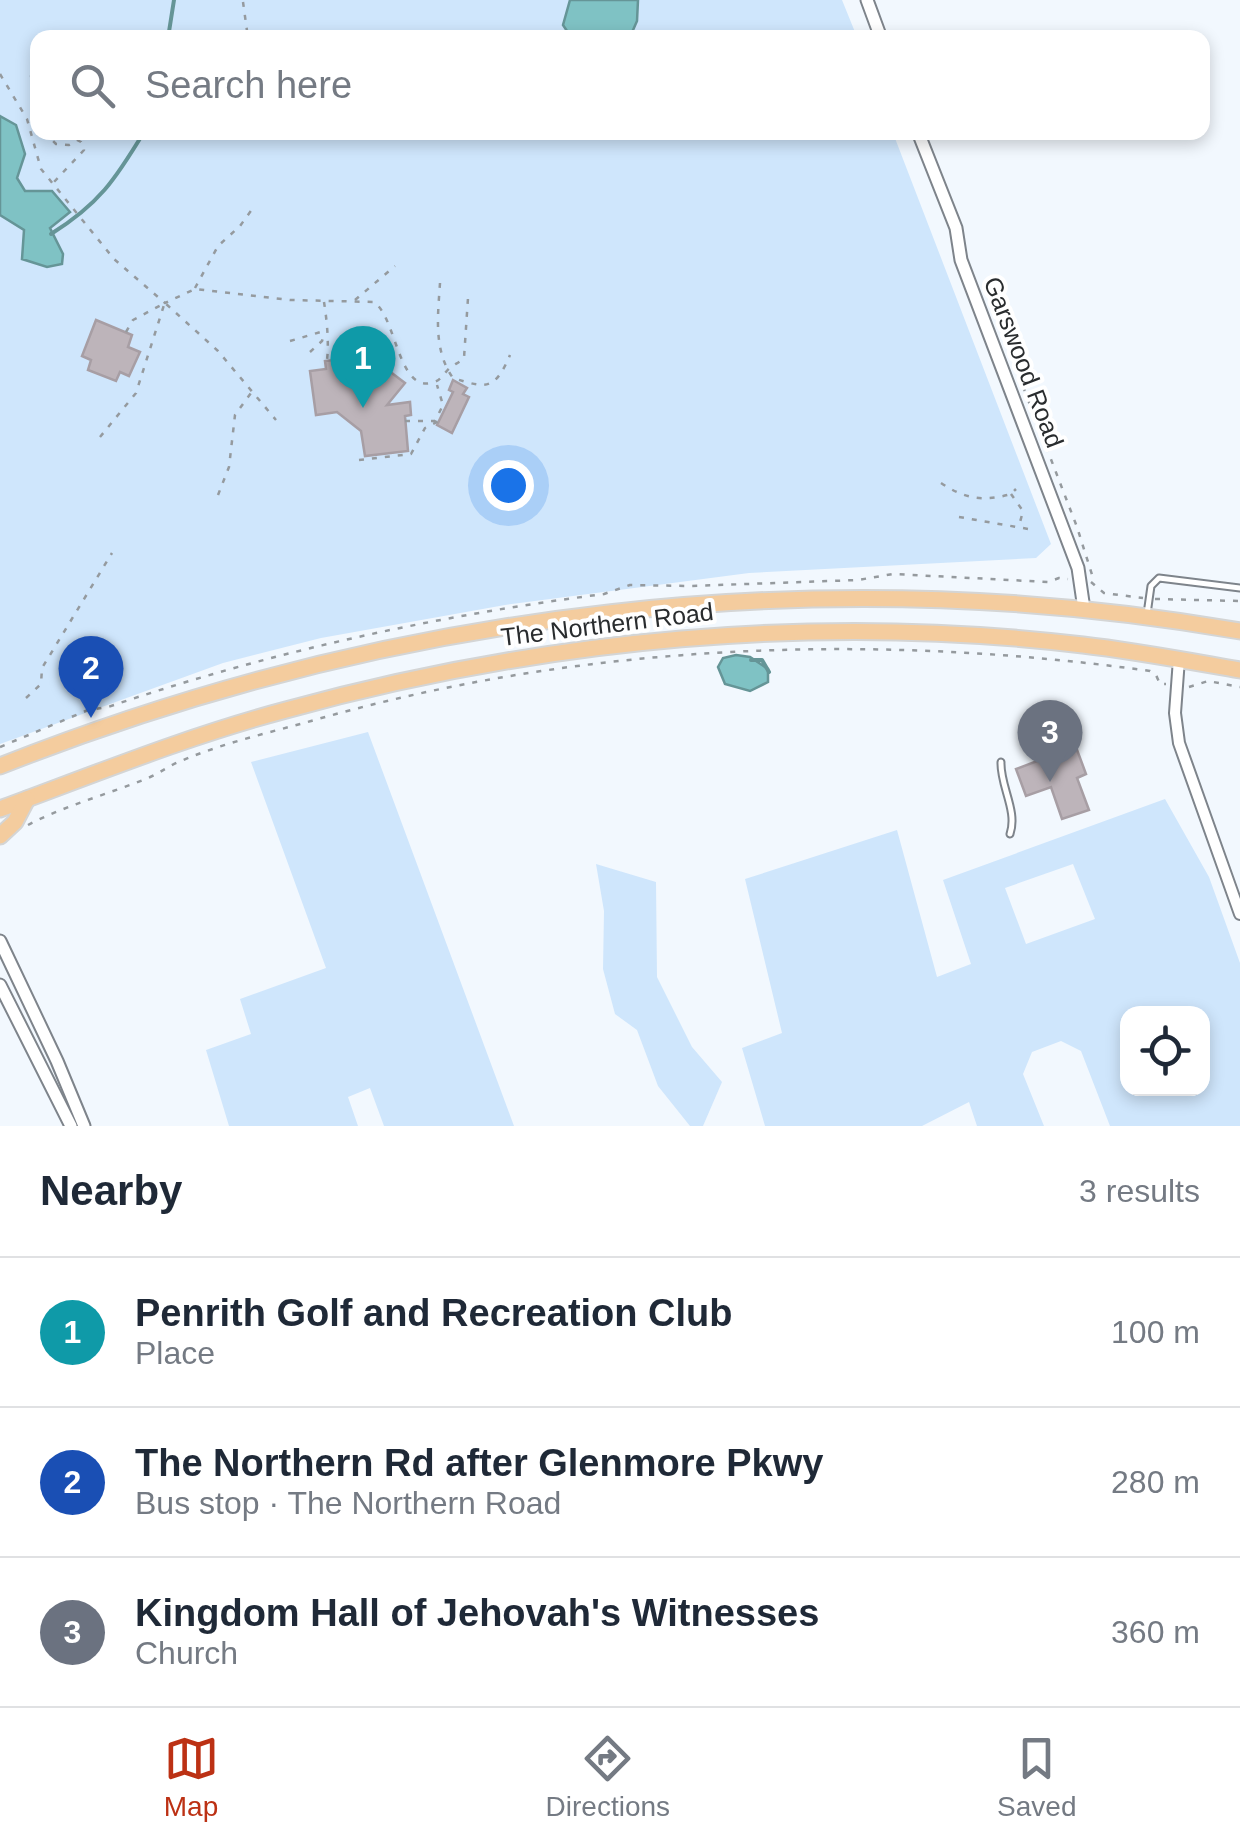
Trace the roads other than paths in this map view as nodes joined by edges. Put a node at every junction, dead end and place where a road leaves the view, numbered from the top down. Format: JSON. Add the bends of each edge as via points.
{"nodes":[{"id":1,"x":867,"y":0,"type":"edge"},
{"id":2,"x":878,"y":30,"type":"edge"},
{"id":3,"x":921,"y":140,"type":"edge"},
{"id":4,"x":1240,"y":588,"type":"edge"},
{"id":5,"x":1084,"y":609,"type":"junction"},
{"id":6,"x":1147,"y":616,"type":"junction"},
{"id":7,"x":1240,"y":630,"type":"edge"},
{"id":8,"x":1179,"y":659,"type":"junction"},
{"id":9,"x":1240,"y":670,"type":"edge"},
{"id":10,"x":1001,"y":762,"type":"dead end"},
{"id":11,"x":0,"y":766,"type":"edge"},
{"id":12,"x":27,"y":799,"type":"junction"},
{"id":13,"x":0,"y":810,"type":"edge"},
{"id":14,"x":1010,"y":834,"type":"dead end"},
{"id":15,"x":0,"y":836,"type":"edge"},
{"id":16,"x":1240,"y":914,"type":"edge"},
{"id":17,"x":0,"y":940,"type":"edge"},
{"id":18,"x":0,"y":985,"type":"edge"},
{"id":19,"x":71,"y":1126,"type":"edge"},
{"id":20,"x":84,"y":1126,"type":"edge"}],
"edges":[{"from":1,"to":2,"type":"street"},
{"from":3,"to":5,"type":"street","name":"Garswood Road","via":[[1078,568]]},
{"from":4,"to":6,"type":"lane","via":[[1159,578],[1151,586]]},
{"from":5,"to":6,"type":"highway","name":"The Northern Road"},
{"from":5,"to":11,"type":"highway","name":"The Northern Road","via":[[826,598],[524,622],[263,677]]},
{"from":6,"to":7,"type":"highway","name":"The Northern Road"},
{"from":8,"to":9,"type":"highway","name":"The Northern Road"},
{"from":8,"to":12,"type":"highway","name":"The Northern Road","via":[[1082,644],[909,633],[737,635],[604,647],[440,672],[284,710]]},
{"from":8,"to":16,"type":"street","via":[[1179,743]]},
{"from":10,"to":14,"type":"lane"},
{"from":12,"to":13,"type":"highway","name":"The Northern Road"},
{"from":12,"to":15,"type":"highway"},
{"from":17,"to":20,"type":"street"},
{"from":18,"to":19,"type":"street"}]}
